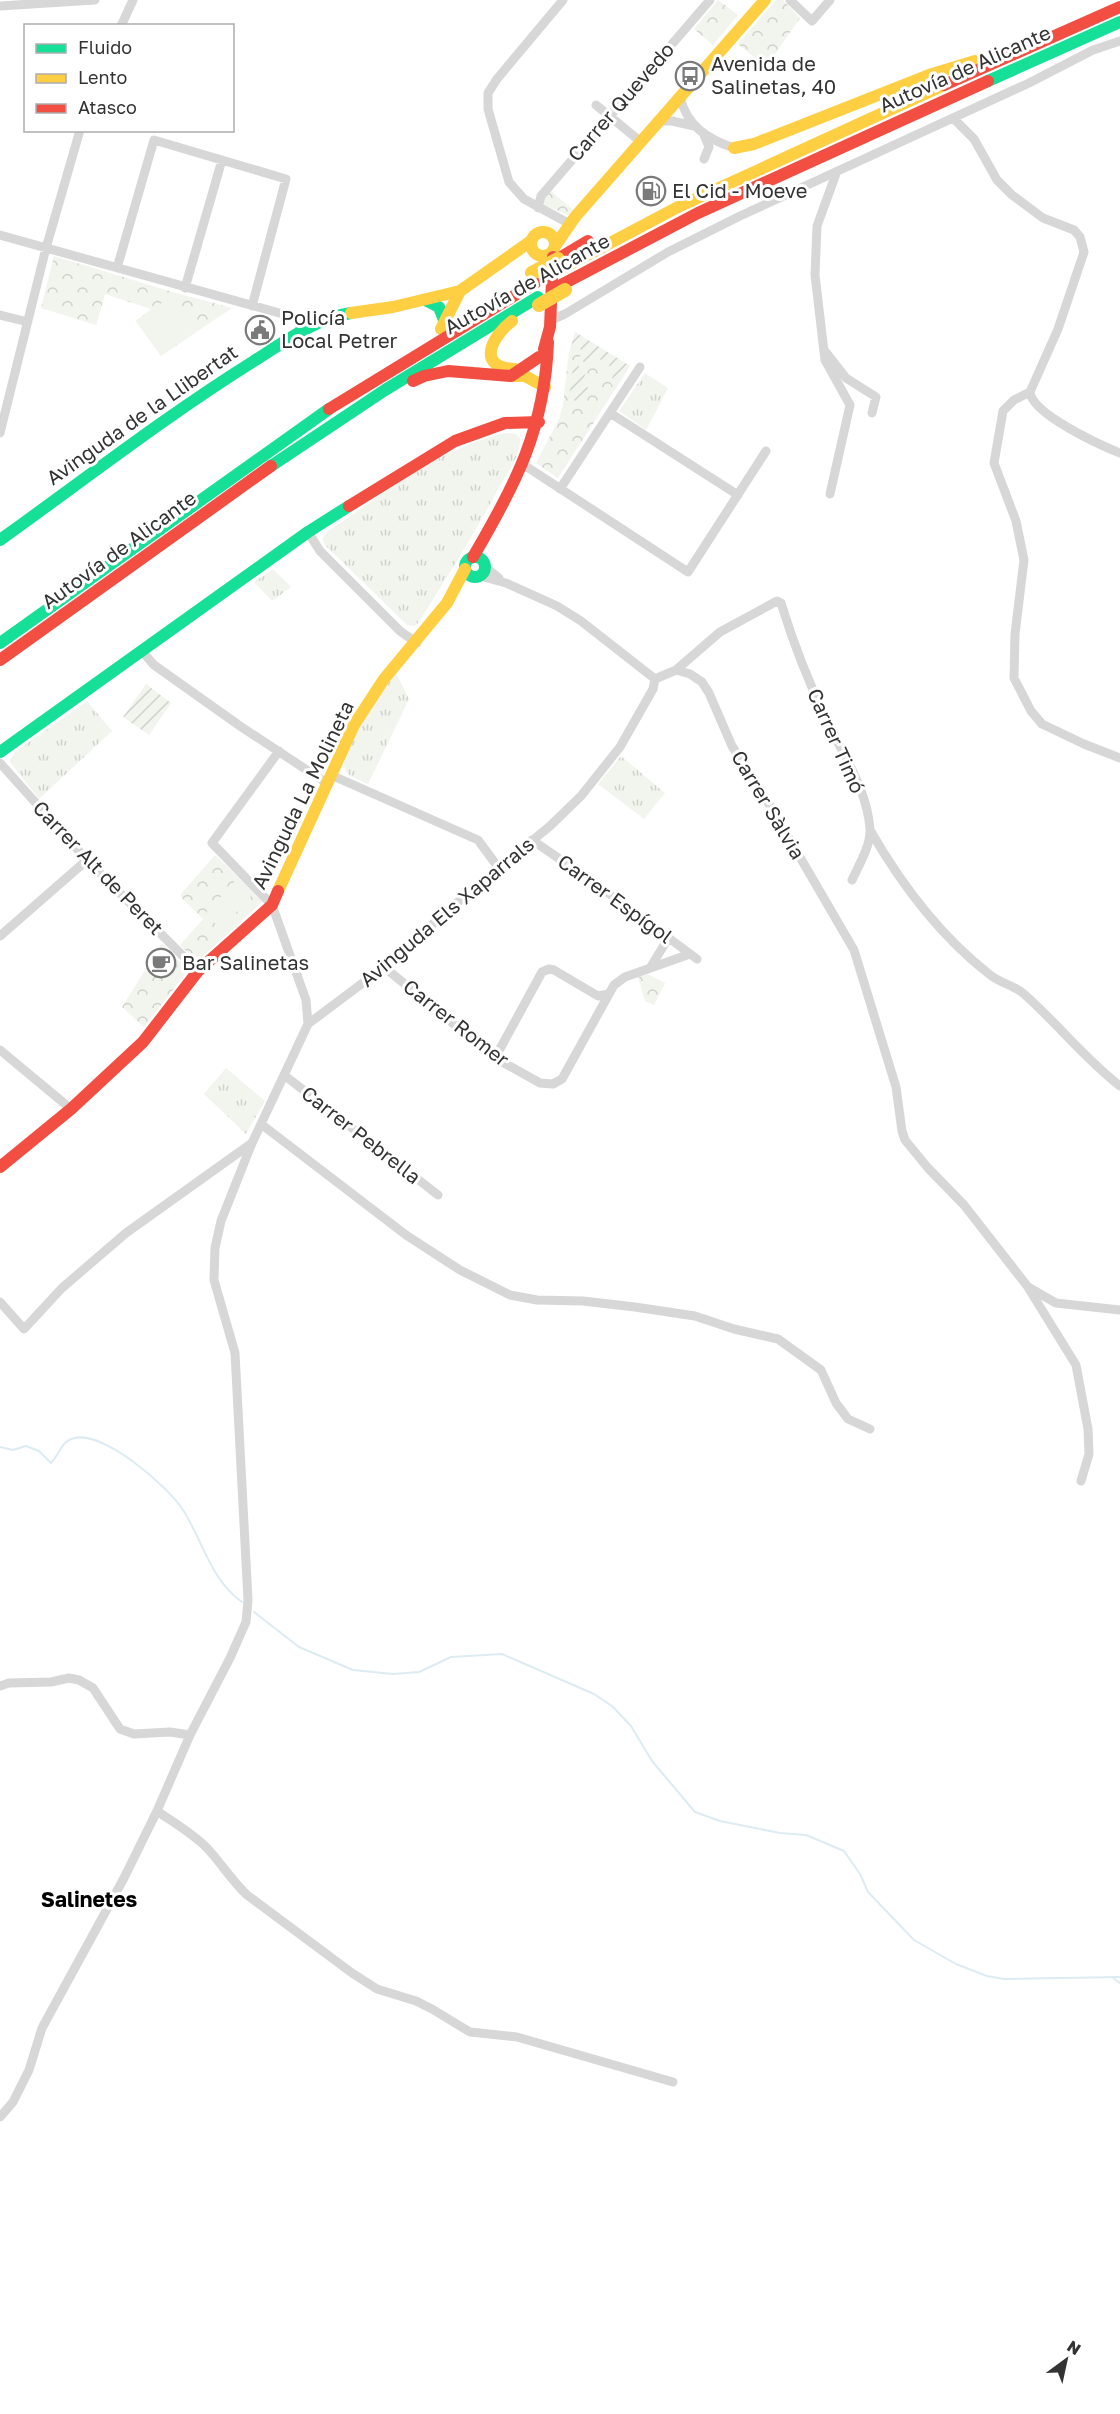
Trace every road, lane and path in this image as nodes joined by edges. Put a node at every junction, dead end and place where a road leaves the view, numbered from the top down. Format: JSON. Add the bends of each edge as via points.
{"nodes":[{"id":1,"x":95,"y":0,"type":"edge"},
{"id":2,"x":133,"y":0,"type":"edge"},
{"id":3,"x":563,"y":0,"type":"edge"},
{"id":4,"x":710,"y":0,"type":"edge"},
{"id":5,"x":765,"y":0,"type":"edge"},
{"id":6,"x":790,"y":0,"type":"edge"},
{"id":7,"x":830,"y":0,"type":"edge"},
{"id":8,"x":0,"y":6,"type":"edge"},
{"id":9,"x":1120,"y":7,"type":"edge"},
{"id":10,"x":1120,"y":22,"type":"edge"},
{"id":11,"x":123,"y":24,"type":"edge"},
{"id":12,"x":1045,"y":40,"type":"junction"},
{"id":13,"x":1120,"y":41,"type":"edge"},
{"id":14,"x":680,"y":97,"type":"junction"},
{"id":15,"x":596,"y":105,"type":"dead end"},
{"id":16,"x":609,"y":116,"type":"junction"},
{"id":17,"x":953,"y":118,"type":"junction"},
{"id":18,"x":658,"y":122,"type":"junction"},
{"id":19,"x":694,"y":126,"type":"junction"},
{"id":20,"x":79,"y":132,"type":"edge"},
{"id":21,"x":704,"y":135,"type":"junction"},
{"id":22,"x":641,"y":141,"type":"junction"},
{"id":23,"x":734,"y":148,"type":"joint"},
{"id":24,"x":704,"y":159,"type":"dead end"},
{"id":25,"x":222,"y":160,"type":"junction"},
{"id":26,"x":837,"y":171,"type":"junction"},
{"id":27,"x":538,"y":208,"type":"junction"},
{"id":28,"x":572,"y":220,"type":"junction"},
{"id":29,"x":546,"y":232,"type":"junction"},
{"id":30,"x":0,"y":235,"type":"edge"},
{"id":31,"x":588,"y":241,"type":"dead end"},
{"id":32,"x":46,"y":248,"type":"junction"},
{"id":33,"x":536,"y":250,"type":"junction"},
{"id":34,"x":555,"y":258,"type":"junction"},
{"id":35,"x":117,"y":268,"type":"junction"},
{"id":36,"x":185,"y":288,"type":"junction"},
{"id":37,"x":536,"y":289,"type":"junction"},
{"id":38,"x":460,"y":291,"type":"junction"},
{"id":39,"x":425,"y":300,"type":"junction"},
{"id":40,"x":252,"y":306,"type":"junction"},
{"id":41,"x":0,"y":315,"type":"edge"},
{"id":42,"x":551,"y":320,"type":"junction"},
{"id":43,"x":28,"y":322,"type":"junction"},
{"id":44,"x":442,"y":324,"type":"junction"},
{"id":45,"x":302,"y":331,"type":"junction"},
{"id":46,"x":548,"y":342,"type":"junction"},
{"id":47,"x":825,"y":351,"type":"junction"},
{"id":48,"x":539,"y":357,"type":"junction"},
{"id":49,"x":640,"y":367,"type":"dead end"},
{"id":50,"x":525,"y":368,"type":"junction"},
{"id":51,"x":380,"y":376,"type":"junction"},
{"id":52,"x":511,"y":376,"type":"junction"},
{"id":53,"x":545,"y":387,"type":"junction"},
{"id":54,"x":1030,"y":392,"type":"junction"},
{"id":55,"x":543,"y":402,"type":"junction"},
{"id":56,"x":367,"y":404,"type":"junction"},
{"id":57,"x":610,"y":413,"type":"junction"},
{"id":58,"x":872,"y":413,"type":"dead end"},
{"id":59,"x":539,"y":422,"type":"junction"},
{"id":60,"x":513,"y":423,"type":"junction"},
{"id":61,"x":0,"y":433,"type":"edge"},
{"id":62,"x":532,"y":445,"type":"junction"},
{"id":63,"x":766,"y":451,"type":"dead end"},
{"id":64,"x":1120,"y":453,"type":"edge"},
{"id":65,"x":524,"y":465,"type":"junction"},
{"id":66,"x":560,"y":489,"type":"junction"},
{"id":67,"x":830,"y":494,"type":"dead end"},
{"id":68,"x":738,"y":495,"type":"junction"},
{"id":69,"x":308,"y":532,"type":"junction"},
{"id":70,"x":4,"y":533,"type":"edge"},
{"id":71,"x":480,"y":568,"type":"junction"},
{"id":72,"x":447,"y":603,"type":"junction"},
{"id":73,"x":0,"y":643,"type":"edge"},
{"id":74,"x":417,"y":643,"type":"junction"},
{"id":75,"x":141,"y":650,"type":"junction"},
{"id":76,"x":0,"y":660,"type":"edge"},
{"id":77,"x":675,"y":670,"type":"junction"},
{"id":78,"x":655,"y":679,"type":"junction"},
{"id":79,"x":0,"y":752,"type":"edge"},
{"id":80,"x":279,"y":752,"type":"junction"},
{"id":81,"x":1120,"y":758,"type":"edge"},
{"id":82,"x":0,"y":763,"type":"edge"},
{"id":83,"x":330,"y":779,"type":"junction"},
{"id":84,"x":870,"y":830,"type":"junction"},
{"id":85,"x":532,"y":840,"type":"junction"},
{"id":86,"x":87,"y":860,"type":"junction"},
{"id":87,"x":498,"y":867,"type":"junction"},
{"id":88,"x":852,"y":880,"type":"dead end"},
{"id":89,"x":272,"y":905,"type":"junction"},
{"id":90,"x":0,"y":936,"type":"edge"},
{"id":91,"x":666,"y":941,"type":"junction"},
{"id":92,"x":676,"y":959,"type":"junction"},
{"id":93,"x":384,"y":967,"type":"junction"},
{"id":94,"x":650,"y":968,"type":"junction"},
{"id":95,"x":198,"y":971,"type":"junction"},
{"id":96,"x":609,"y":994,"type":"junction"},
{"id":97,"x":598,"y":996,"type":"junction"},
{"id":98,"x":600,"y":1010,"type":"junction"},
{"id":99,"x":308,"y":1024,"type":"junction"},
{"id":100,"x":0,"y":1050,"type":"edge"},
{"id":101,"x":495,"y":1058,"type":"junction"},
{"id":102,"x":284,"y":1075,"type":"junction"},
{"id":103,"x":1120,"y":1086,"type":"edge"},
{"id":104,"x":71,"y":1109,"type":"junction"},
{"id":105,"x":261,"y":1124,"type":"junction"},
{"id":106,"x":252,"y":1143,"type":"junction"},
{"id":107,"x":0,"y":1167,"type":"edge"},
{"id":108,"x":438,"y":1195,"type":"dead end"},
{"id":109,"x":1028,"y":1287,"type":"junction"},
{"id":110,"x":0,"y":1302,"type":"edge"},
{"id":111,"x":1120,"y":1310,"type":"edge"},
{"id":112,"x":870,"y":1429,"type":"dead end"},
{"id":113,"x":1081,"y":1481,"type":"dead end"},
{"id":114,"x":0,"y":1686,"type":"edge"},
{"id":115,"x":190,"y":1735,"type":"junction"},
{"id":116,"x":157,"y":1811,"type":"junction"},
{"id":117,"x":673,"y":2082,"type":"dead end"},
{"id":118,"x":0,"y":2117,"type":"edge"}],
"edges":[{"from":1,"to":8,"type":"street"},
{"from":2,"to":11,"type":"street"},
{"from":3,"to":27,"type":"street","via":[[488,93],[488,109],[509,182]]},
{"from":4,"to":16,"type":"street","name":"Carrer Quevedo"},
{"from":5,"to":14,"type":"main road"},
{"from":6,"to":7,"type":"street","via":[[812,21]]},
{"from":9,"to":12,"type":"main road","name":"Autovía de Alicante"},
{"from":10,"to":37,"type":"main road","name":"Autovía de Alicante","via":[[692,216],[563,288]]},
{"from":12,"to":23,"type":"main road","via":[[1026,42],[929,75],[754,144]]},
{"from":12,"to":34,"type":"main road","name":"Autovía de Alicante","via":[[691,201]]},
{"from":13,"to":17,"type":"street","via":[[1093,50]]},
{"from":14,"to":18,"type":"main road"},
{"from":14,"to":19,"type":"street"},
{"from":15,"to":16,"type":"street"},
{"from":16,"to":22,"type":"street"},
{"from":16,"to":27,"type":"street","name":"Carrer Quevedo","via":[[541,196]]},
{"from":17,"to":26,"type":"street"},
{"from":17,"to":54,"type":"street","via":[[974,139],[997,180],[1012,195],[1043,218],[1074,230],[1080,237],[1084,252],[1058,329]]},
{"from":18,"to":19,"type":"street"},
{"from":18,"to":22,"type":"main road"},
{"from":19,"to":21,"type":"street"},
{"from":20,"to":32,"type":"street"},
{"from":21,"to":23,"type":"street"},
{"from":21,"to":24,"type":"street","via":[[709,147]]},
{"from":22,"to":28,"type":"main road"},
{"from":25,"to":35,"type":"street","via":[[154,140]]},
{"from":25,"to":36,"type":"street"},
{"from":25,"to":40,"type":"street","via":[[286,178]]},
{"from":26,"to":42,"type":"street","via":[[668,252]]},
{"from":26,"to":47,"type":"street","via":[[817,226],[816,240],[815,283]]},
{"from":27,"to":28,"type":"street"},
{"from":28,"to":29,"type":"main road"},
{"from":28,"to":34,"type":"main road"},
{"from":29,"to":33,"type":"main road","via":[[535,234]]},
{"from":29,"to":34,"type":"main road","via":[[552,235]]},
{"from":30,"to":32,"type":"street"},
{"from":31,"to":34,"type":"main road"},
{"from":32,"to":35,"type":"street"},
{"from":32,"to":43,"type":"street"},
{"from":33,"to":34,"type":"main road"},
{"from":33,"to":38,"type":"main road","name":"Avinguda de la Llibertat","via":[[510,257]]},
{"from":34,"to":37,"type":"main road","name":"Autovía de Alicante"},
{"from":34,"to":42,"type":"main road","name":"Avinguda La Molineta"},
{"from":35,"to":36,"type":"street"},
{"from":36,"to":40,"type":"street"},
{"from":37,"to":44,"type":"main road"},
{"from":37,"to":50,"type":"main road","via":[[502,326],[490,346],[492,361],[498,367]]},
{"from":37,"to":51,"type":"main road","name":"Autovía de Alicante"},
{"from":37,"to":56,"type":"main road","name":"Autovía de Alicante"},
{"from":38,"to":39,"type":"main road","name":"Avinguda de la Llibertat"},
{"from":38,"to":44,"type":"main road"},
{"from":39,"to":44,"type":"main road","via":[[439,307]]},
{"from":39,"to":45,"type":"main road","name":"Avinguda de la Llibertat","via":[[338,315]]},
{"from":40,"to":45,"type":"street","via":[[290,316]]},
{"from":41,"to":43,"type":"street"},
{"from":42,"to":46,"type":"main road","name":"Avinguda La Molineta"},
{"from":43,"to":61,"type":"street"},
{"from":44,"to":51,"type":"main road","via":[[392,362]]},
{"from":45,"to":70,"type":"main road","name":"Avinguda de la Llibertat","via":[[211,387]]},
{"from":46,"to":48,"type":"main road","name":"Avinguda La Molineta"},
{"from":46,"to":53,"type":"main road","name":"Avinguda La Molineta"},
{"from":47,"to":58,"type":"street","via":[[846,378],[876,397]]},
{"from":47,"to":67,"type":"street","via":[[825,360],[850,405]]},
{"from":48,"to":50,"type":"main road"},
{"from":48,"to":53,"type":"main road","name":"Avinguda La Molineta"},
{"from":49,"to":57,"type":"street"},
{"from":50,"to":52,"type":"main road"},
{"from":51,"to":73,"type":"main road","name":"Autovía de Alicante"},
{"from":52,"to":53,"type":"main road","via":[[525,376]]},
{"from":52,"to":56,"type":"main road","via":[[436,372]]},
{"from":53,"to":55,"type":"main road","name":"Avinguda La Molineta"},
{"from":54,"to":64,"type":"street","via":[[1037,406]]},
{"from":54,"to":81,"type":"street","via":[[1003,411],[994,463],[1016,521],[1024,560],[1014,678],[1030,711],[1042,724]]},
{"from":55,"to":59,"type":"main road","name":"Avinguda La Molineta"},
{"from":55,"to":60,"type":"main road"},
{"from":56,"to":76,"type":"main road","name":"Autovía de Alicante","via":[[252,479]]},
{"from":57,"to":66,"type":"street"},
{"from":57,"to":68,"type":"street"},
{"from":59,"to":60,"type":"main road"},
{"from":59,"to":62,"type":"main road","name":"Avinguda La Molineta"},
{"from":60,"to":62,"type":"main road","via":[[525,431]]},
{"from":60,"to":69,"type":"main road","via":[[455,441]]},
{"from":62,"to":65,"type":"main road","name":"Avinguda La Molineta"},
{"from":63,"to":68,"type":"street"},
{"from":65,"to":66,"type":"street"},
{"from":65,"to":71,"type":"main road","name":"Avinguda La Molineta","via":[[492,525]]},
{"from":66,"to":68,"type":"street","via":[[688,572]]},
{"from":69,"to":74,"type":"street","via":[[320,551]]},
{"from":69,"to":75,"type":"main road"},
{"from":71,"to":72,"type":"main road","name":"Avinguda La Molineta"},
{"from":71,"to":72,"type":"main road","name":"Avinguda La Molineta","via":[[465,564]]},
{"from":71,"to":78,"type":"street","via":[[581,621]]},
{"from":72,"to":74,"type":"main road","name":"Avinguda La Molineta"},
{"from":74,"to":83,"type":"main road","name":"Avinguda La Molineta","via":[[384,680],[354,725]]},
{"from":75,"to":79,"type":"main road"},
{"from":75,"to":80,"type":"street","via":[[154,665]]},
{"from":77,"to":78,"type":"street"},
{"from":77,"to":84,"type":"street","name":"Carrer Timó","via":[[720,632],[777,601],[781,603],[826,720],[855,776]]},
{"from":77,"to":109,"type":"street","name":"Carrer Sàlvia","via":[[702,682],[732,746],[854,950],[896,1087],[905,1140],[964,1205]]},
{"from":78,"to":85,"type":"street","name":"Avinguda Els Xaparrals","via":[[653,689],[604,769],[581,796]]},
{"from":80,"to":83,"type":"street"},
{"from":80,"to":89,"type":"street","via":[[212,843]]},
{"from":82,"to":86,"type":"street","name":"Carrer Alt de Peret"},
{"from":83,"to":87,"type":"street","via":[[478,840]]},
{"from":83,"to":89,"type":"main road","name":"Avinguda La Molineta"},
{"from":84,"to":88,"type":"street"},
{"from":84,"to":103,"type":"street","name":"Carrer Timó","via":[[905,888],[940,928],[990,975],[1022,992]]},
{"from":85,"to":87,"type":"street","name":"Avinguda Els Xaparrals"},
{"from":85,"to":91,"type":"street","name":"Carrer Espígol"},
{"from":86,"to":90,"type":"street"},
{"from":86,"to":95,"type":"street","name":"Carrer Alt de Peret"},
{"from":87,"to":93,"type":"street","name":"Avinguda Els Xaparrals"},
{"from":89,"to":95,"type":"main road","name":"Avinguda La Molineta"},
{"from":89,"to":99,"type":"street","via":[[306,1000]]},
{"from":91,"to":92,"type":"street","via":[[668,954]]},
{"from":91,"to":92,"type":"street","name":"Carrer Espígol","via":[[694,957]]},
{"from":91,"to":94,"type":"street"},
{"from":92,"to":94,"type":"street"},
{"from":93,"to":99,"type":"street","name":"Avinguda Els Xaparrals"},
{"from":93,"to":101,"type":"street","name":"Carrer Romer"},
{"from":94,"to":96,"type":"street","via":[[625,977]]},
{"from":95,"to":104,"type":"main road","name":"Avinguda La Molineta","via":[[143,1042]]},
{"from":96,"to":97,"type":"street"},
{"from":96,"to":98,"type":"street"},
{"from":97,"to":98,"type":"street"},
{"from":97,"to":101,"type":"street","via":[[555,970],[542,972]]},
{"from":98,"to":101,"type":"street","name":"Carrer Romer","via":[[562,1079],[553,1084],[540,1083]]},
{"from":99,"to":102,"type":"street","name":"Avinguda Els Xaparrals"},
{"from":100,"to":104,"type":"street"},
{"from":102,"to":105,"type":"street","name":"Avinguda Els Xaparrals"},
{"from":102,"to":108,"type":"street","name":"Carrer Pebrella"},
{"from":104,"to":107,"type":"main road","name":"Avinguda La Molineta"},
{"from":105,"to":106,"type":"street","name":"Avinguda Els Xaparrals"},
{"from":105,"to":112,"type":"street","via":[[460,1270],[510,1295],[695,1316],[778,1339],[821,1371],[848,1419]]},
{"from":106,"to":110,"type":"street","name":"Avinguda Els Xaparrals","via":[[126,1233],[62,1288],[24,1329]]},
{"from":106,"to":115,"type":"street","via":[[221,1221],[214,1280],[235,1353],[246,1622]]},
{"from":109,"to":111,"type":"street","via":[[1056,1303]]},
{"from":109,"to":113,"type":"street","name":"Carrer Sàlvia","via":[[1076,1365],[1088,1429],[1089,1454]]},
{"from":114,"to":115,"type":"street","via":[[79,1680],[93,1688],[120,1729],[134,1734]]},
{"from":115,"to":116,"type":"street"},
{"from":116,"to":117,"type":"street","via":[[195,1837],[247,1895],[377,1989],[416,2001],[470,2032],[517,2037]]},
{"from":116,"to":118,"type":"street","via":[[42,2028],[29,2070],[13,2102]]}]}
